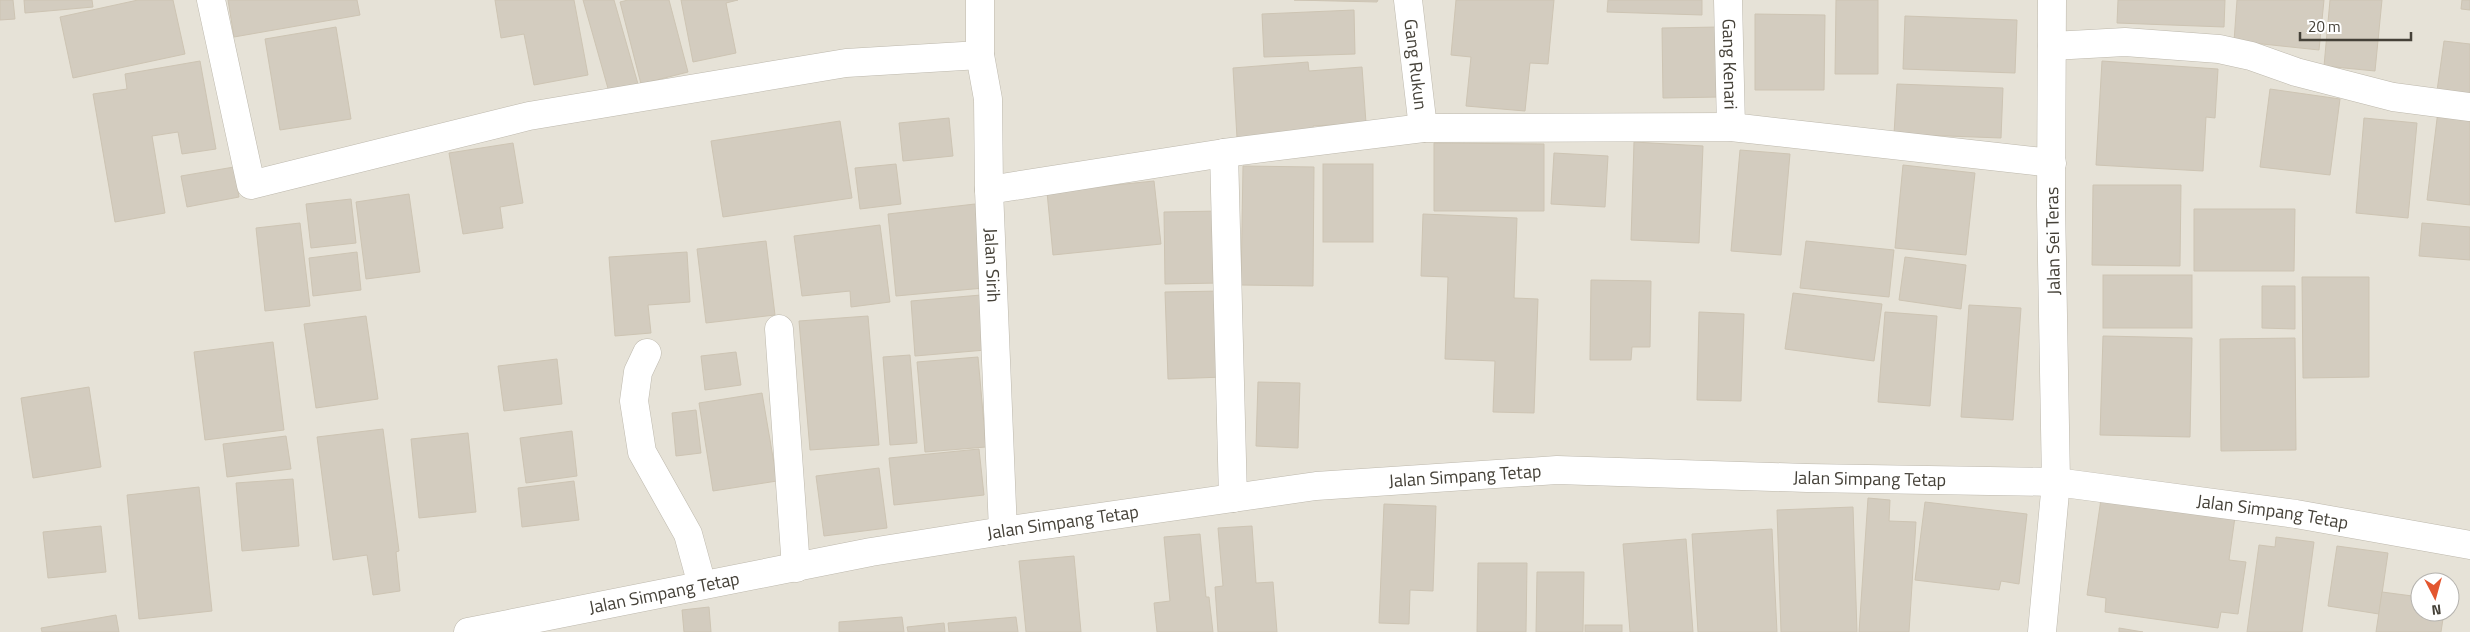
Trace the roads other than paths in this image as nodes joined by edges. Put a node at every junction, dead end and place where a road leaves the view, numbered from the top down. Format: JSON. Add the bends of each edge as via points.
{"nodes":[{"id":1,"x":210,"y":0,"type":"edge"},
{"id":2,"x":980,"y":0,"type":"edge"},
{"id":3,"x":1408,"y":0,"type":"edge"},
{"id":4,"x":1728,"y":0,"type":"edge"},
{"id":5,"x":2052,"y":0,"type":"edge"},
{"id":6,"x":2052,"y":46,"type":"junction"},
{"id":7,"x":980,"y":56,"type":"junction"},
{"id":8,"x":2470,"y":107,"type":"edge"},
{"id":9,"x":1731,"y":127,"type":"junction"},
{"id":10,"x":1423,"y":128,"type":"junction"},
{"id":11,"x":1224,"y":153,"type":"junction"},
{"id":12,"x":2052,"y":163,"type":"junction"},
{"id":13,"x":989,"y":190,"type":"junction"},
{"id":14,"x":779,"y":329,"type":"dead end"},
{"id":15,"x":647,"y":353,"type":"dead end"},
{"id":16,"x":2056,"y":482,"type":"junction"},
{"id":17,"x":1232,"y":498,"type":"junction"},
{"id":18,"x":1003,"y":531,"type":"junction"},
{"id":19,"x":2470,"y":545,"type":"edge"},
{"id":20,"x":796,"y":568,"type":"junction"},
{"id":21,"x":702,"y":585,"type":"junction"},
{"id":22,"x":532,"y":626,"type":"edge"},
{"id":23,"x":468,"y":632,"type":"edge"},
{"id":24,"x":2042,"y":632,"type":"edge"}],
"edges":[{"from":1,"to":7,"type":"street","via":[[251,185],[530,116],[846,64]]},
{"from":2,"to":7,"type":"street","name":"Jalan Sirih"},
{"from":3,"to":10,"type":"street","name":"Gang Rukun"},
{"from":4,"to":9,"type":"street","name":"Gang Kenari"},
{"from":5,"to":6,"type":"street","name":"Jalan Sei Teras"},
{"from":6,"to":8,"type":"street","via":[[2125,42],[2219,49],[2384,95]]},
{"from":6,"to":12,"type":"street","name":"Jalan Sei Teras"},
{"from":7,"to":13,"type":"street","name":"Jalan Sirih","via":[[988,99]]},
{"from":9,"to":10,"type":"street"},
{"from":9,"to":12,"type":"street"},
{"from":10,"to":11,"type":"street"},
{"from":11,"to":13,"type":"street"},
{"from":11,"to":17,"type":"street"},
{"from":12,"to":16,"type":"street","name":"Jalan Sei Teras"},
{"from":13,"to":18,"type":"street","name":"Jalan Sirih"},
{"from":14,"to":20,"type":"street"},
{"from":15,"to":21,"type":"street","via":[[638,372],[634,401],[642,452],[688,534]]},
{"from":16,"to":17,"type":"street","name":"Jalan Simpang Tetap","via":[[1557,470],[1316,486]]},
{"from":16,"to":19,"type":"street","name":"Jalan Simpang Tetap","via":[[2296,514]]},
{"from":16,"to":24,"type":"street","name":"Jalan Sei Teras"},
{"from":17,"to":18,"type":"street","name":"Jalan Simpang Tetap"},
{"from":18,"to":20,"type":"street","name":"Jalan Simpang Tetap","via":[[871,552]]},
{"from":20,"to":21,"type":"street","name":"Jalan Simpang Tetap"},
{"from":21,"to":22,"type":"street","name":"Jalan Simpang Tetap"},
{"from":22,"to":23,"type":"street","name":"Jalan Simpang Tetap"}]}
